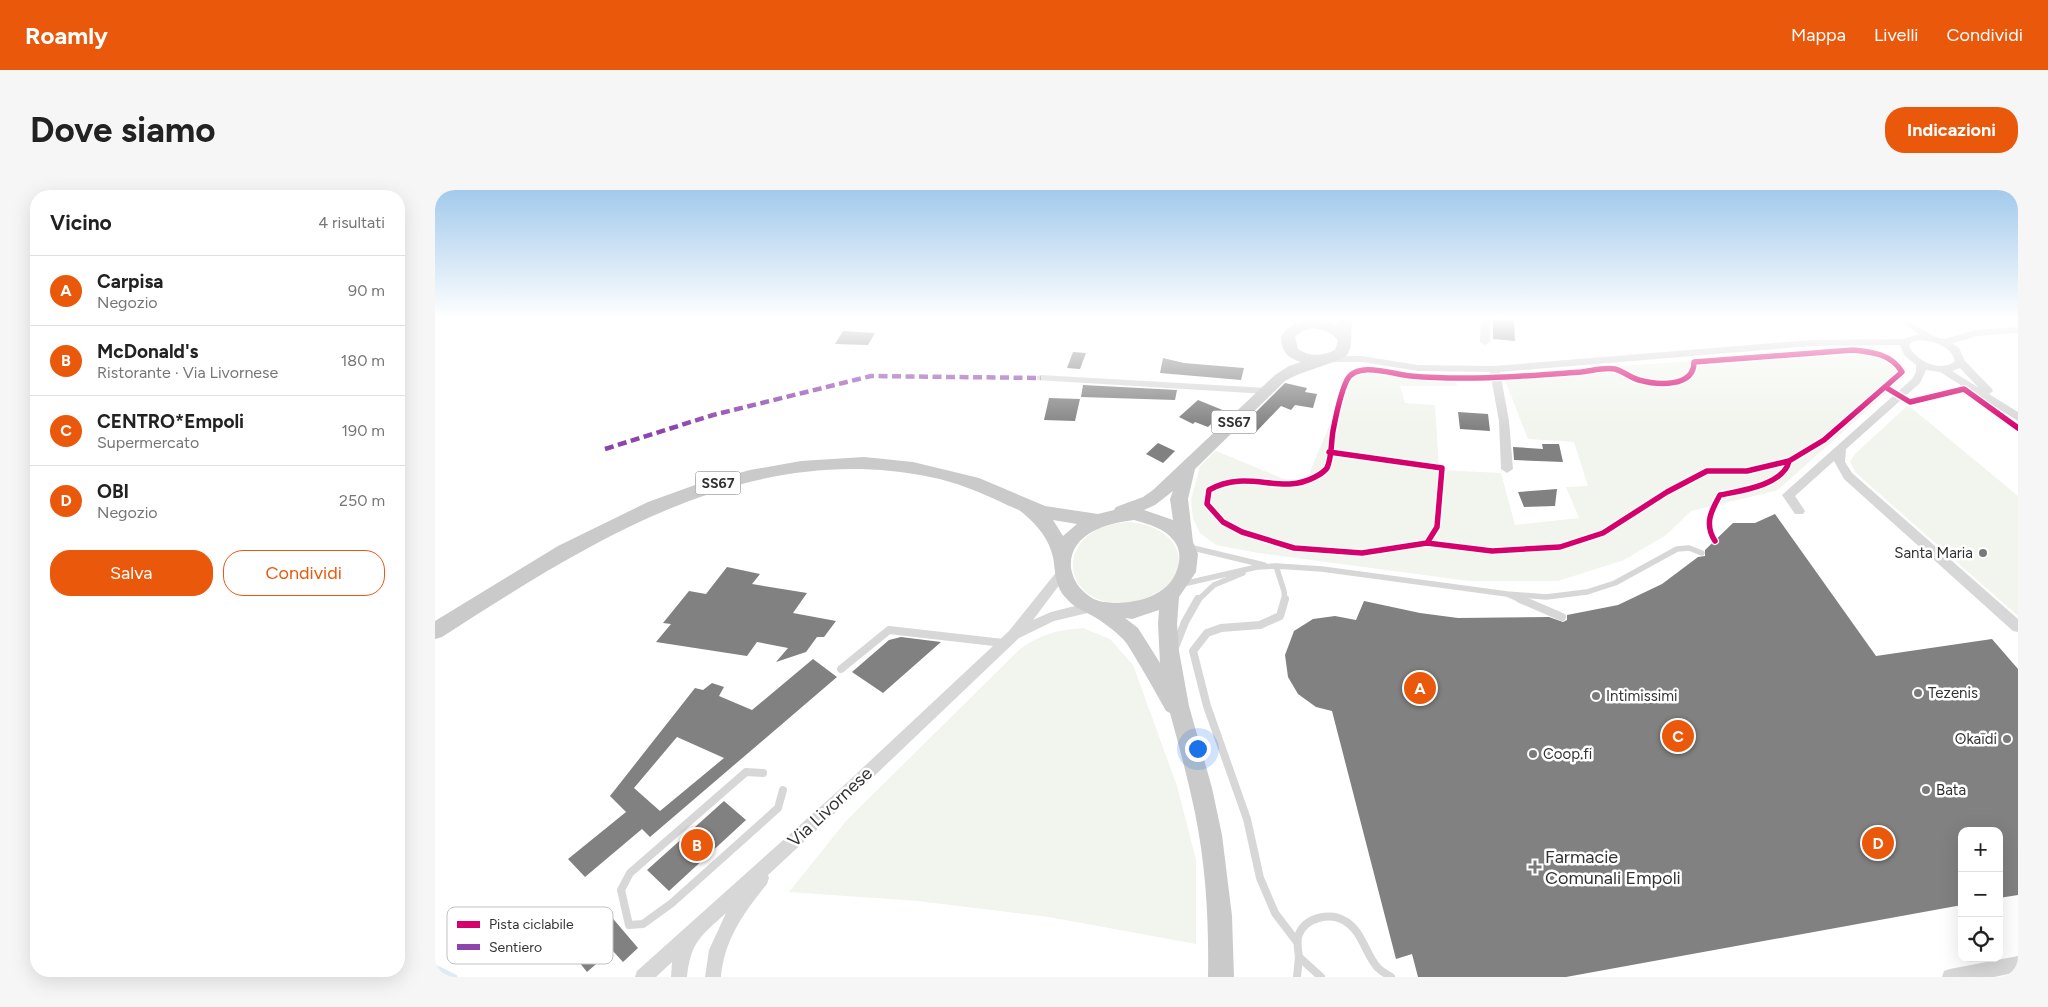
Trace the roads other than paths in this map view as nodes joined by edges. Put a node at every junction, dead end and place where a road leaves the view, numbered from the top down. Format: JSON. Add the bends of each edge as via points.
{"nodes":[{"id":1,"x":1287,"y":355,"type":"edge"},
{"id":2,"x":1298,"y":355,"type":"edge"},
{"id":3,"x":1337,"y":355,"type":"edge"},
{"id":4,"x":1364,"y":355,"type":"edge"},
{"id":5,"x":1669,"y":355,"type":"edge"},
{"id":6,"x":1909,"y":355,"type":"edge"},
{"id":7,"x":1956,"y":355,"type":"edge"},
{"id":8,"x":1959,"y":355,"type":"edge"},
{"id":9,"x":1959,"y":358,"type":"junction"},
{"id":10,"x":1329,"y":359,"type":"junction"},
{"id":11,"x":1387,"y":363,"type":"junction"},
{"id":12,"x":1921,"y":363,"type":"junction"},
{"id":13,"x":1940,"y":368,"type":"junction"},
{"id":14,"x":1494,"y":369,"type":"junction"},
{"id":15,"x":1041,"y":378,"type":"dead end"},
{"id":16,"x":1280,"y":378,"type":"junction"},
{"id":17,"x":1267,"y":391,"type":"junction"},
{"id":18,"x":2006,"y":409,"type":"junction"},
{"id":19,"x":2018,"y":417,"type":"edge"},
{"id":20,"x":1841,"y":448,"type":"junction"},
{"id":21,"x":1188,"y":467,"type":"junction"},
{"id":22,"x":1507,"y":469,"type":"dead end"},
{"id":23,"x":1029,"y":507,"type":"junction"},
{"id":24,"x":1799,"y":511,"type":"dead end"},
{"id":25,"x":1104,"y":519,"type":"junction"},
{"id":26,"x":1186,"y":544,"type":"junction"},
{"id":27,"x":1702,"y":553,"type":"dead end"},
{"id":28,"x":1062,"y":566,"type":"junction"},
{"id":29,"x":1267,"y":566,"type":"junction"},
{"id":30,"x":1276,"y":566,"type":"junction"},
{"id":31,"x":1257,"y":567,"type":"junction"},
{"id":32,"x":1176,"y":590,"type":"junction"},
{"id":33,"x":1507,"y":594,"type":"junction"},
{"id":34,"x":1095,"y":608,"type":"junction"},
{"id":35,"x":1562,"y":617,"type":"dead end"},
{"id":36,"x":2018,"y":627,"type":"edge"},
{"id":37,"x":435,"y":631,"type":"edge"},
{"id":38,"x":1009,"y":639,"type":"junction"},
{"id":39,"x":1170,"y":663,"type":"junction"},
{"id":40,"x":841,"y":670,"type":"dead end"},
{"id":41,"x":1185,"y":728,"type":"junction"},
{"id":42,"x":763,"y":773,"type":"dead end"},
{"id":43,"x":783,"y":790,"type":"dead end"},
{"id":44,"x":788,"y":846,"type":"junction"},
{"id":45,"x":692,"y":932,"type":"junction"},
{"id":46,"x":1297,"y":942,"type":"junction"},
{"id":47,"x":1299,"y":957,"type":"junction"},
{"id":48,"x":2018,"y":964,"type":"edge"},
{"id":49,"x":643,"y":977,"type":"edge"},
{"id":50,"x":679,"y":977,"type":"edge"},
{"id":51,"x":713,"y":977,"type":"edge"},
{"id":52,"x":1221,"y":977,"type":"edge"},
{"id":53,"x":1297,"y":977,"type":"edge"},
{"id":54,"x":1321,"y":977,"type":"edge"},
{"id":55,"x":1391,"y":977,"type":"edge"},
{"id":56,"x":1950,"y":977,"type":"edge"}],
"edges":[{"from":1,"to":16,"type":"main road","name":"Via Livornese","number":"SS67"},
{"from":2,"to":10,"type":"main road","via":[[1308,360]]},
{"from":3,"to":10,"type":"main road"},
{"from":4,"to":11,"type":"street"},
{"from":5,"to":14,"type":"street"},
{"from":6,"to":12,"type":"street"},
{"from":7,"to":9,"type":"street"},
{"from":8,"to":9,"type":"street"},
{"from":9,"to":13,"type":"street","via":[[1954,367]]},
{"from":9,"to":18,"type":"street"},
{"from":10,"to":11,"type":"street","via":[[1347,357]]},
{"from":10,"to":16,"type":"main road","name":"Via Livornese","number":"SS67","via":[[1294,369]]},
{"from":11,"to":14,"type":"street","via":[[1434,369]]},
{"from":12,"to":13,"type":"street"},
{"from":12,"to":20,"type":"street","via":[[1916,381]]},
{"from":13,"to":18,"type":"street"},
{"from":14,"to":22,"type":"street","via":[[1504,421]]},
{"from":15,"to":17,"type":"street"},
{"from":16,"to":17,"type":"main road","name":"Via Livornese","number":"SS67"},
{"from":17,"to":21,"type":"main road","name":"Via Livornese","number":"SS67"},
{"from":18,"to":19,"type":"street"},
{"from":20,"to":24,"type":"street","via":[[1788,495]]},
{"from":20,"to":36,"type":"street","via":[[1839,462],[1848,476]]},
{"from":21,"to":25,"type":"main road","name":"Via Livornese","number":"SS67","via":[[1149,501]]},
{"from":21,"to":26,"type":"main road","via":[[1179,499]]},
{"from":23,"to":25,"type":"main road","number":"SS67"},
{"from":23,"to":28,"type":"main road","number":"SS67","via":[[1054,532]]},
{"from":23,"to":37,"type":"main road","number":"SS67","via":[[961,478],[900,466],[829,464],[747,476],[665,501],[600,531]]},
{"from":25,"to":26,"type":"main road","name":"Via Livornese","number":"SS67","via":[[1134,514],[1157,519],[1175,530]]},
{"from":25,"to":28,"type":"main road","name":"Via Livornese","number":"SS67","via":[[1071,540]]},
{"from":26,"to":29,"type":"lane"},
{"from":26,"to":32,"type":"main road","via":[[1188,570]]},
{"from":27,"to":33,"type":"lane","via":[[1689,548],[1677,549],[1615,583],[1587,592],[1546,597]]},
{"from":28,"to":34,"type":"main road","number":"SS67","via":[[1067,586],[1077,598]]},
{"from":28,"to":38,"type":"street","name":"Via Livornese","number":"SS67"},
{"from":29,"to":30,"type":"lane"},
{"from":29,"to":31,"type":"lane"},
{"from":30,"to":33,"type":"lane","via":[[1322,569]]},
{"from":30,"to":46,"type":"lane","via":[[1286,594],[1281,616],[1260,624],[1221,628],[1207,633],[1193,651],[1207,706],[1247,820],[1260,878],[1275,913]]},
{"from":31,"to":32,"type":"lane"},
{"from":31,"to":39,"type":"lane","via":[[1204,591],[1177,640]]},
{"from":32,"to":34,"type":"main road","name":"Via Livornese","number":"SS67","via":[[1155,606],[1137,612],[1117,613]]},
{"from":32,"to":39,"type":"main road","via":[[1167,618]]},
{"from":33,"to":35,"type":"lane"},
{"from":34,"to":38,"type":"street","name":"Via Livornese","number":"SS67","via":[[1051,617]]},
{"from":34,"to":41,"type":"main road","via":[[1131,634]]},
{"from":38,"to":40,"type":"lane","via":[[889,630]]},
{"from":38,"to":44,"type":"street","name":"Via Livornese","number":"SS67"},
{"from":39,"to":41,"type":"main road"},
{"from":41,"to":52,"type":"main road","via":[[1207,815],[1220,898]]},
{"from":42,"to":43,"type":"lane","via":[[746,772],[630,873],[621,890],[629,925],[643,924],[672,903],[778,808]]},
{"from":44,"to":45,"type":"street","name":"Via Livornese","number":"SS67"},
{"from":44,"to":51,"type":"street","via":[[754,885],[733,918],[718,947]]},
{"from":45,"to":49,"type":"street","name":"Via Livornese","number":"SS67"},
{"from":45,"to":50,"type":"street","via":[[681,958]]},
{"from":46,"to":47,"type":"lane"},
{"from":46,"to":55,"type":"lane","via":[[1300,930],[1315,918],[1332,917],[1346,921],[1379,969]]},
{"from":47,"to":53,"type":"lane"},
{"from":47,"to":54,"type":"lane"},
{"from":48,"to":56,"type":"street"}]}
